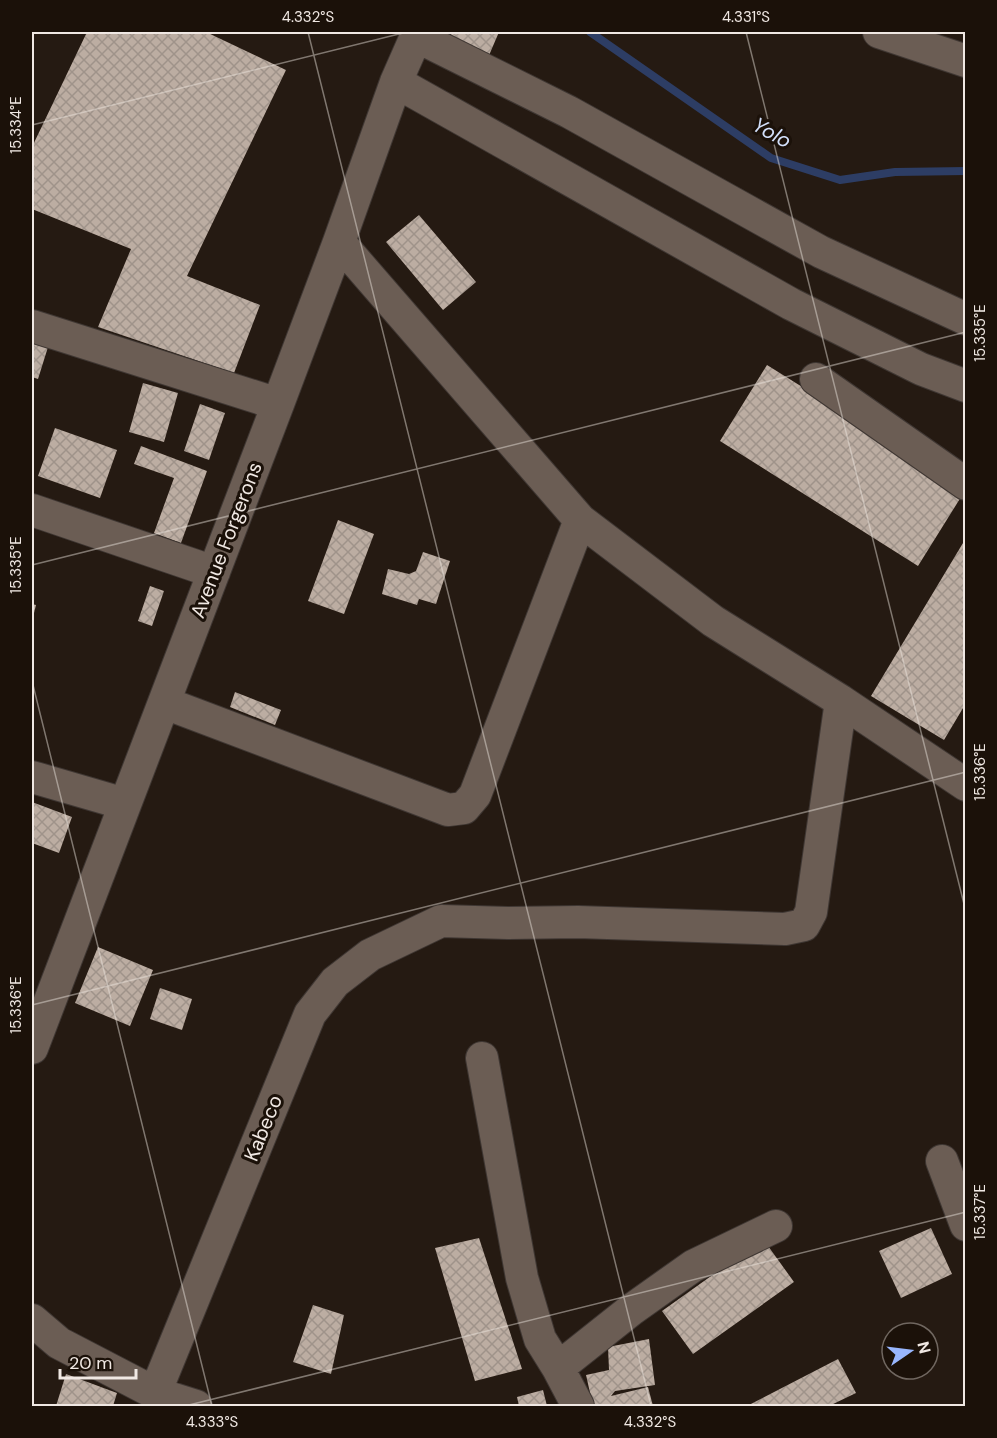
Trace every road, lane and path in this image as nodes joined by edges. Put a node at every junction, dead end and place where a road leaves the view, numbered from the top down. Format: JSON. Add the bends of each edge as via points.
{"nodes":[{"id":1,"x":879,"y":32,"type":"edge"},
{"id":2,"x":417,"y":34,"type":"edge"},
{"id":3,"x":966,"y":61,"type":"edge"},
{"id":4,"x":396,"y":82,"type":"junction"},
{"id":5,"x":339,"y":242,"type":"junction"},
{"id":6,"x":966,"y":319,"type":"edge"},
{"id":7,"x":32,"y":326,"type":"edge"},
{"id":8,"x":816,"y":379,"type":"dead end"},
{"id":9,"x":966,"y":386,"type":"edge"},
{"id":10,"x":278,"y":404,"type":"junction"},
{"id":11,"x":966,"y":484,"type":"edge"},
{"id":12,"x":32,"y":510,"type":"edge"},
{"id":13,"x":580,"y":520,"type":"junction"},
{"id":14,"x":214,"y":572,"type":"junction"},
{"id":15,"x":841,"y":701,"type":"junction"},
{"id":16,"x":165,"y":704,"type":"junction"},
{"id":17,"x":32,"y":777,"type":"edge"},
{"id":18,"x":966,"y":786,"type":"edge"},
{"id":19,"x":125,"y":804,"type":"junction"},
{"id":20,"x":32,"y":1048,"type":"edge"},
{"id":21,"x":482,"y":1058,"type":"dead end"},
{"id":22,"x":942,"y":1161,"type":"dead end"},
{"id":23,"x":966,"y":1225,"type":"edge"},
{"id":24,"x":776,"y":1226,"type":"dead end"},
{"id":25,"x":32,"y":1320,"type":"edge"},
{"id":26,"x":558,"y":1368,"type":"junction"},
{"id":27,"x":155,"y":1394,"type":"junction"},
{"id":28,"x":196,"y":1407,"type":"edge"},
{"id":29,"x":578,"y":1407,"type":"edge"}],
"edges":[{"from":1,"to":3,"type":"street"},
{"from":2,"to":4,"type":"street","name":"Avenue Forgerons"},
{"from":2,"to":6,"type":"street","via":[[569,112],[821,252]]},
{"from":4,"to":5,"type":"street","name":"Avenue Forgerons"},
{"from":4,"to":9,"type":"street","via":[[790,304],[921,369]]},
{"from":5,"to":10,"type":"street","name":"Avenue Forgerons"},
{"from":5,"to":13,"type":"street"},
{"from":7,"to":10,"type":"street"},
{"from":8,"to":11,"type":"street"},
{"from":10,"to":14,"type":"street","name":"Avenue Forgerons"},
{"from":12,"to":14,"type":"street"},
{"from":13,"to":15,"type":"street","via":[[713,621]]},
{"from":13,"to":16,"type":"street","via":[[475,795],[464,808],[448,810]]},
{"from":14,"to":16,"type":"street","name":"Avenue Forgerons"},
{"from":15,"to":18,"type":"street"},
{"from":15,"to":27,"type":"street","name":"Kabeco","via":[[811,912],[804,925],[785,929],[441,921],[370,955],[335,982],[310,1014]]},
{"from":16,"to":19,"type":"street","name":"Avenue Forgerons"},
{"from":17,"to":19,"type":"street"},
{"from":19,"to":20,"type":"street","name":"Avenue Forgerons"},
{"from":21,"to":26,"type":"street","via":[[522,1278],[540,1339]]},
{"from":22,"to":23,"type":"street"},
{"from":24,"to":26,"type":"street","via":[[693,1266]]},
{"from":25,"to":27,"type":"street","via":[[59,1343]]},
{"from":26,"to":29,"type":"street"},
{"from":27,"to":28,"type":"street"}]}
